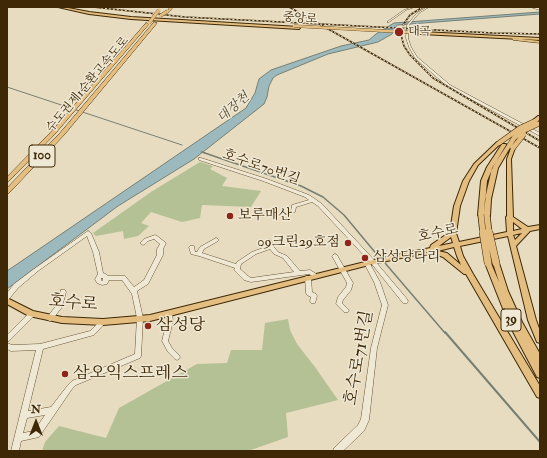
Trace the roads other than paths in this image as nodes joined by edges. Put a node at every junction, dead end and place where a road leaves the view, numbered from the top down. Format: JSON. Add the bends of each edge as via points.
{"nodes":[{"id":1,"x":59,"y":7,"type":"edge"},
{"id":2,"x":68,"y":7,"type":"edge"},
{"id":3,"x":162,"y":7,"type":"edge"},
{"id":4,"x":172,"y":7,"type":"edge"},
{"id":5,"x":414,"y":7,"type":"edge"},
{"id":6,"x":428,"y":7,"type":"edge"},
{"id":7,"x":531,"y":7,"type":"edge"},
{"id":8,"x":166,"y":9,"type":"edge"},
{"id":9,"x":540,"y":9,"type":"edge"},
{"id":10,"x":388,"y":22,"type":"dead end"},
{"id":11,"x":422,"y":34,"type":"junction"},
{"id":12,"x":513,"y":39,"type":"joint"},
{"id":13,"x":539,"y":40,"type":"edge"},
{"id":14,"x":539,"y":121,"type":"edge"},
{"id":15,"x":540,"y":135,"type":"edge"},
{"id":16,"x":506,"y":145,"type":"junction"},
{"id":17,"x":200,"y":159,"type":"dead end"},
{"id":18,"x":7,"y":180,"type":"edge"},
{"id":19,"x":7,"y":192,"type":"edge"},
{"id":20,"x":313,"y":200,"type":"junction"},
{"id":21,"x":293,"y":211,"type":"dead end"},
{"id":22,"x":509,"y":217,"type":"junction"},
{"id":23,"x":540,"y":227,"type":"edge"},
{"id":24,"x":528,"y":230,"type":"junction"},
{"id":25,"x":453,"y":233,"type":"junction"},
{"id":26,"x":510,"y":233,"type":"junction"},
{"id":27,"x":216,"y":240,"type":"dead end"},
{"id":28,"x":143,"y":243,"type":"dead end"},
{"id":29,"x":455,"y":244,"type":"junction"},
{"id":30,"x":513,"y":246,"type":"junction"},
{"id":31,"x":192,"y":247,"type":"dead end"},
{"id":32,"x":429,"y":250,"type":"junction"},
{"id":33,"x":199,"y":254,"type":"junction"},
{"id":34,"x":335,"y":256,"type":"dead end"},
{"id":35,"x":370,"y":262,"type":"junction"},
{"id":36,"x":492,"y":263,"type":"junction"},
{"id":37,"x":238,"y":267,"type":"junction"},
{"id":38,"x":343,"y":269,"type":"junction"},
{"id":39,"x":298,"y":273,"type":"junction"},
{"id":40,"x":470,"y":275,"type":"junction"},
{"id":41,"x":316,"y":276,"type":"junction"},
{"id":42,"x":308,"y":278,"type":"junction"},
{"id":43,"x":133,"y":291,"type":"junction"},
{"id":44,"x":63,"y":292,"type":"dead end"},
{"id":45,"x":7,"y":297,"type":"edge"},
{"id":46,"x":313,"y":300,"type":"dead end"},
{"id":47,"x":7,"y":301,"type":"edge"},
{"id":48,"x":405,"y":301,"type":"dead end"},
{"id":49,"x":346,"y":310,"type":"dead end"},
{"id":50,"x":169,"y":313,"type":"junction"},
{"id":51,"x":32,"y":314,"type":"junction"},
{"id":52,"x":50,"y":318,"type":"junction"},
{"id":53,"x":140,"y":318,"type":"junction"},
{"id":54,"x":102,"y":322,"type":"junction"},
{"id":55,"x":7,"y":339,"type":"edge"},
{"id":56,"x":540,"y":340,"type":"edge"},
{"id":57,"x":7,"y":346,"type":"edge"},
{"id":58,"x":40,"y":347,"type":"junction"},
{"id":59,"x":177,"y":357,"type":"dead end"},
{"id":60,"x":540,"y":362,"type":"edge"},
{"id":61,"x":540,"y":374,"type":"edge"},
{"id":62,"x":540,"y":394,"type":"edge"},
{"id":63,"x":52,"y":410,"type":"junction"},
{"id":64,"x":24,"y":415,"type":"junction"},
{"id":65,"x":18,"y":438,"type":"junction"},
{"id":66,"x":15,"y":451,"type":"edge"},
{"id":67,"x":337,"y":451,"type":"edge"}],
"edges":[{"from":1,"to":11,"type":"main road","name":"중앙로","bridge":true,"via":[[131,18]]},
{"from":2,"to":11,"type":"main road","name":"중앙로","bridge":true,"via":[[132,17]]},
{"from":3,"to":18,"type":"highway","name":"수도권제1순환고속도로","number":"100","bridge":true,"via":[[68,115]]},
{"from":4,"to":8,"type":"highway","name":"수도권제1순환고속도로"},
{"from":5,"to":10,"type":"street"},
{"from":6,"to":15,"type":"street","via":[[408,25],[407,38],[416,57],[449,86]]},
{"from":7,"to":9,"type":"street"},
{"from":8,"to":19,"type":"highway","name":"수도권제1순환고속도로","number":"100","bridge":true,"via":[[42,156]]},
{"from":11,"to":12,"type":"main road","name":"중앙로"},
{"from":11,"to":13,"type":"main road","name":"중앙로"},
{"from":12,"to":13,"type":"highway"},
{"from":14,"to":16,"type":"main road","bridge":true},
{"from":14,"to":16,"type":"main road","number":"39","bridge":true,"via":[[511,137]]},
{"from":16,"to":22,"type":"main road","via":[[509,158]]},
{"from":16,"to":25,"type":"main road","via":[[476,164],[466,181],[457,206]]},
{"from":16,"to":36,"type":"main road","number":"39","bridge":true,"via":[[495,168],[484,216]]},
{"from":17,"to":20,"type":"street","name":"호수로70번길","via":[[297,191]]},
{"from":20,"to":21,"type":"street","name":"호수로70번길","via":[[294,206]]},
{"from":20,"to":35,"type":"street","name":"호수로70번길","via":[[326,211]]},
{"from":22,"to":24,"type":"main road"},
{"from":22,"to":26,"type":"main road"},
{"from":23,"to":24,"type":"main road","name":"호수로"},
{"from":24,"to":26,"type":"main road","name":"호수로"},
{"from":24,"to":30,"type":"main road"},
{"from":25,"to":29,"type":"main road"},
{"from":25,"to":32,"type":"main road"},
{"from":26,"to":29,"type":"main road","name":"호수로"},
{"from":26,"to":30,"type":"main road"},
{"from":27,"to":33,"type":"street","via":[[202,248]]},
{"from":28,"to":43,"type":"street","via":[[155,237],[162,243],[160,255],[146,282]]},
{"from":29,"to":32,"type":"main road","name":"호수로"},
{"from":29,"to":40,"type":"main road"},
{"from":30,"to":56,"type":"main road","via":[[532,320]]},
{"from":31,"to":33,"type":"street","name":"호수로","via":[[193,252]]},
{"from":32,"to":35,"type":"main road","name":"호수로"},
{"from":32,"to":40,"type":"main road","via":[[445,255]]},
{"from":33,"to":37,"type":"street","name":"호수로"},
{"from":34,"to":38,"type":"street"},
{"from":35,"to":38,"type":"main road","name":"호수로"},
{"from":35,"to":48,"type":"street"},
{"from":35,"to":67,"type":"street","name":"호수로71번길","via":[[385,305],[374,348],[365,420],[361,428]]},
{"from":36,"to":60,"type":"main road","number":"39","via":[[519,324]]},
{"from":36,"to":61,"type":"main road","number":"39","via":[[498,289],[513,324]]},
{"from":37,"to":39,"type":"street","name":"호수로","via":[[237,270],[252,280]]},
{"from":37,"to":39,"type":"street","via":[[239,263],[270,244]]},
{"from":38,"to":41,"type":"main road","name":"호수로"},
{"from":38,"to":49,"type":"street","via":[[350,283],[340,299],[340,304]]},
{"from":39,"to":41,"type":"street","name":"호수로","via":[[310,272]]},
{"from":40,"to":62,"type":"main road"},
{"from":41,"to":42,"type":"main road","name":"호수로"},
{"from":42,"to":46,"type":"street","via":[[309,293],[314,296]]},
{"from":42,"to":50,"type":"main road","name":"호수로"},
{"from":43,"to":45,"type":"street","via":[[123,278],[108,278],[105,282],[97,279],[101,276],[96,252],[88,234],[36,270]]},
{"from":43,"to":53,"type":"street"},
{"from":44,"to":52,"type":"street","via":[[59,307]]},
{"from":47,"to":51,"type":"main road","name":"호수로"},
{"from":50,"to":53,"type":"main road","name":"호수로"},
{"from":50,"to":59,"type":"street","via":[[170,321],[165,341]]},
{"from":51,"to":52,"type":"main road","name":"호수로"},
{"from":51,"to":55,"type":"street"},
{"from":52,"to":54,"type":"main road","name":"호수로"},
{"from":53,"to":54,"type":"main road","name":"호수로"},
{"from":53,"to":63,"type":"street","via":[[138,356],[74,383]]},
{"from":54,"to":58,"type":"street","via":[[92,333]]},
{"from":57,"to":58,"type":"street"},
{"from":58,"to":64,"type":"street"},
{"from":63,"to":64,"type":"street"},
{"from":63,"to":65,"type":"street","via":[[36,434]]},
{"from":64,"to":65,"type":"street"},
{"from":65,"to":66,"type":"street"}]}
